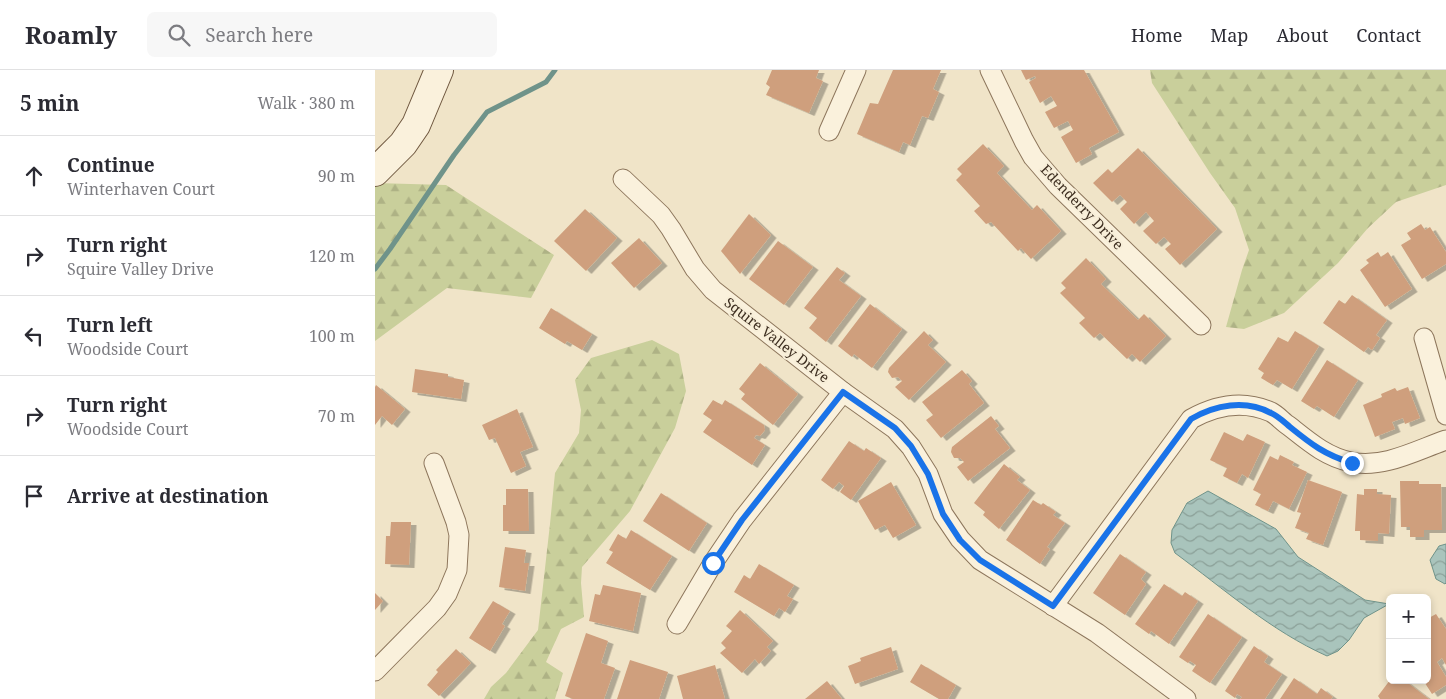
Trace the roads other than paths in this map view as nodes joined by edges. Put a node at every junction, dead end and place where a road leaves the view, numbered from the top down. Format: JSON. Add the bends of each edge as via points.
{"nodes":[{"id":1,"x":439,"y":70,"type":"edge"},
{"id":2,"x":856,"y":70,"type":"edge"},
{"id":3,"x":990,"y":70,"type":"edge"},
{"id":4,"x":829,"y":131,"type":"dead end"},
{"id":5,"x":375,"y":172,"type":"edge"},
{"id":6,"x":623,"y":179,"type":"dead end"},
{"id":7,"x":1201,"y":325,"type":"dead end"},
{"id":8,"x":1424,"y":338,"type":"dead end"},
{"id":9,"x":843,"y":392,"type":"junction"},
{"id":10,"x":1446,"y":415,"type":"edge"},
{"id":11,"x":1446,"y":440,"type":"edge"},
{"id":12,"x":434,"y":463,"type":"dead end"},
{"id":13,"x":1053,"y":606,"type":"junction"},
{"id":14,"x":677,"y":624,"type":"dead end"},
{"id":15,"x":375,"y":671,"type":"edge"},
{"id":16,"x":1186,"y":699,"type":"edge"}],
"edges":[{"from":1,"to":5,"type":"street","via":[[416,125],[403,144]]},
{"from":2,"to":4,"type":"street"},
{"from":3,"to":7,"type":"street","name":"Edenderry Drive","via":[[1033,157],[1058,186]]},
{"from":6,"to":9,"type":"street","name":"Squire Valley Drive","via":[[661,215],[695,269],[713,290]]},
{"from":8,"to":10,"type":"street"},
{"from":9,"to":13,"type":"street","name":"Squire Valley Drive","via":[[895,428],[911,446],[928,474],[943,514],[960,540],[980,560]]},
{"from":9,"to":14,"type":"street","via":[[742,520]]},
{"from":11,"to":13,"type":"street","via":[[1381,463],[1352,463],[1320,450],[1272,413],[1255,407],[1230,405],[1203,412],[1191,419]]},
{"from":12,"to":15,"type":"street","via":[[459,535],[457,570],[442,601]]},
{"from":13,"to":16,"type":"street","name":"Squire Valley Drive","via":[[1097,633]]}]}
